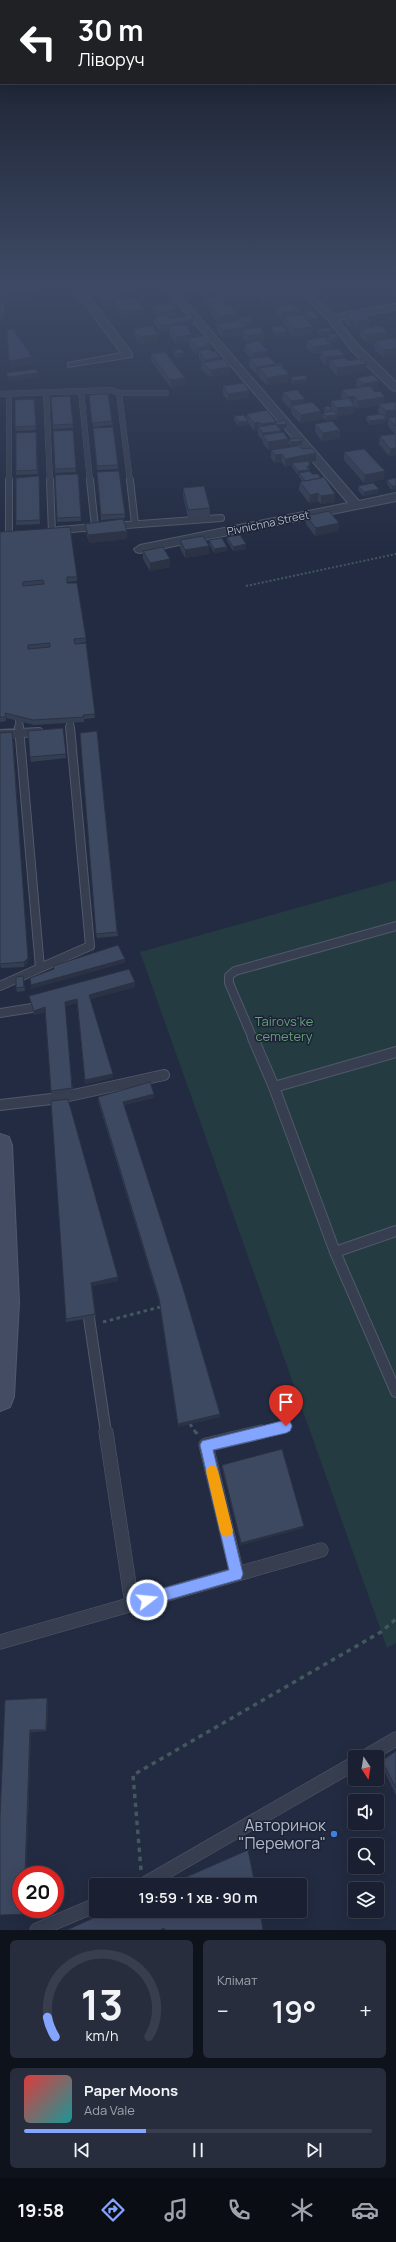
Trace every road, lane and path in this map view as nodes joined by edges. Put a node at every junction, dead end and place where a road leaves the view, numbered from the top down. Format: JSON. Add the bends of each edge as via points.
{"nodes":[{"id":1,"x":245,"y":376,"type":"edge"},
{"id":2,"x":384,"y":376,"type":"edge"},
{"id":3,"x":396,"y":388,"type":"edge"},
{"id":4,"x":81,"y":391,"type":"junction"},
{"id":5,"x":46,"y":392,"type":"junction"},
{"id":6,"x":119,"y":393,"type":"junction"},
{"id":7,"x":166,"y":393,"type":"dead end"},
{"id":8,"x":0,"y":394,"type":"edge"},
{"id":9,"x":9,"y":394,"type":"junction"},
{"id":10,"x":396,"y":497,"type":"edge"},
{"id":11,"x":356,"y":505,"type":"junction"},
{"id":12,"x":221,"y":518,"type":"dead end"},
{"id":13,"x":135,"y":524,"type":"junction"},
{"id":14,"x":102,"y":527,"type":"junction"},
{"id":15,"x":45,"y":531,"type":"edge"},
{"id":16,"x":52,"y":532,"type":"junction"},
{"id":17,"x":16,"y":533,"type":"edge"},
{"id":18,"x":0,"y":534,"type":"edge"},
{"id":19,"x":9,"y":534,"type":"junction"},
{"id":20,"x":140,"y":549,"type":"dead end"},
{"id":21,"x":396,"y":554,"type":"edge"},
{"id":22,"x":246,"y":586,"type":"dead end"},
{"id":23,"x":19,"y":721,"type":"edge"},
{"id":24,"x":68,"y":728,"type":"dead end"},
{"id":25,"x":49,"y":732,"type":"edge"},
{"id":26,"x":20,"y":733,"type":"junction"},
{"id":27,"x":0,"y":734,"type":"edge"},
{"id":28,"x":396,"y":926,"type":"edge"},
{"id":29,"x":40,"y":968,"type":"junction"},
{"id":30,"x":0,"y":986,"type":"edge"},
{"id":31,"x":32,"y":1008,"type":"edge"},
{"id":32,"x":0,"y":1013,"type":"edge"},
{"id":33,"x":396,"y":1052,"type":"edge"},
{"id":34,"x":164,"y":1075,"type":"dead end"},
{"id":35,"x":274,"y":1087,"type":"junction"},
{"id":36,"x":0,"y":1105,"type":"edge"},
{"id":37,"x":0,"y":1145,"type":"edge"},
{"id":38,"x":396,"y":1232,"type":"edge"},
{"id":39,"x":335,"y":1252,"type":"junction"},
{"id":40,"x":160,"y":1307,"type":"edge"},
{"id":41,"x":90,"y":1322,"type":"joint"},
{"id":42,"x":396,"y":1392,"type":"edge"},
{"id":43,"x":0,"y":1397,"type":"edge"},
{"id":44,"x":286,"y":1426,"type":"dead end"},
{"id":45,"x":321,"y":1550,"type":"dead end"},
{"id":46,"x":236,"y":1574,"type":"junction"},
{"id":47,"x":132,"y":1604,"type":"junction"},
{"id":48,"x":396,"y":1619,"type":"edge"},
{"id":49,"x":0,"y":1642,"type":"edge"},
{"id":50,"x":396,"y":1739,"type":"edge"},
{"id":51,"x":377,"y":1750,"type":"edge"},
{"id":52,"x":348,"y":1767,"type":"edge"},
{"id":53,"x":142,"y":1878,"type":"edge"},
{"id":54,"x":147,"y":1878,"type":"edge"},
{"id":55,"x":89,"y":1908,"type":"edge"},
{"id":56,"x":38,"y":1930,"type":"edge"}],
"edges":[{"from":1,"to":11,"type":"street"},
{"from":2,"to":3,"type":"street"},
{"from":4,"to":5,"type":"lane"},
{"from":4,"to":6,"type":"lane","via":[[111,390]]},
{"from":4,"to":14,"type":"lane"},
{"from":5,"to":9,"type":"lane"},
{"from":5,"to":16,"type":"lane"},
{"from":6,"to":7,"type":"lane"},
{"from":6,"to":13,"type":"lane"},
{"from":8,"to":9,"type":"lane"},
{"from":9,"to":19,"type":"lane"},
{"from":10,"to":11,"type":"street","name":"Pivnichna Street"},
{"from":11,"to":20,"type":"street","name":"Pivnichna Street"},
{"from":12,"to":13,"type":"lane"},
{"from":13,"to":14,"type":"lane"},
{"from":14,"to":16,"type":"lane"},
{"from":15,"to":16,"type":"lane"},
{"from":17,"to":19,"type":"lane"},
{"from":18,"to":19,"type":"lane"},
{"from":21,"to":22,"type":"path"},
{"from":23,"to":26,"type":"lane"},
{"from":24,"to":29,"type":"lane","via":[[90,946]]},
{"from":25,"to":26,"type":"lane"},
{"from":26,"to":27,"type":"lane"},
{"from":26,"to":29,"type":"lane"},
{"from":28,"to":35,"type":"lane","via":[[235,971],[229,976],[229,983]]},
{"from":29,"to":30,"type":"lane"},
{"from":31,"to":32,"type":"lane"},
{"from":33,"to":35,"type":"lane"},
{"from":34,"to":36,"type":"lane","via":[[61,1101]]},
{"from":35,"to":39,"type":"lane"},
{"from":37,"to":43,"type":"main road","via":[[5,1253]]},
{"from":38,"to":39,"type":"lane"},
{"from":39,"to":42,"type":"lane"},
{"from":40,"to":41,"type":"path"},
{"from":41,"to":47,"type":"lane"},
{"from":44,"to":46,"type":"lane","via":[[206,1445]]},
{"from":45,"to":46,"type":"lane"},
{"from":46,"to":47,"type":"lane"},
{"from":47,"to":49,"type":"lane"},
{"from":48,"to":53,"type":"path","via":[[381,1632],[133,1775]]},
{"from":50,"to":51,"type":"lane"},
{"from":52,"to":54,"type":"lane"},
{"from":55,"to":56,"type":"lane"}]}
